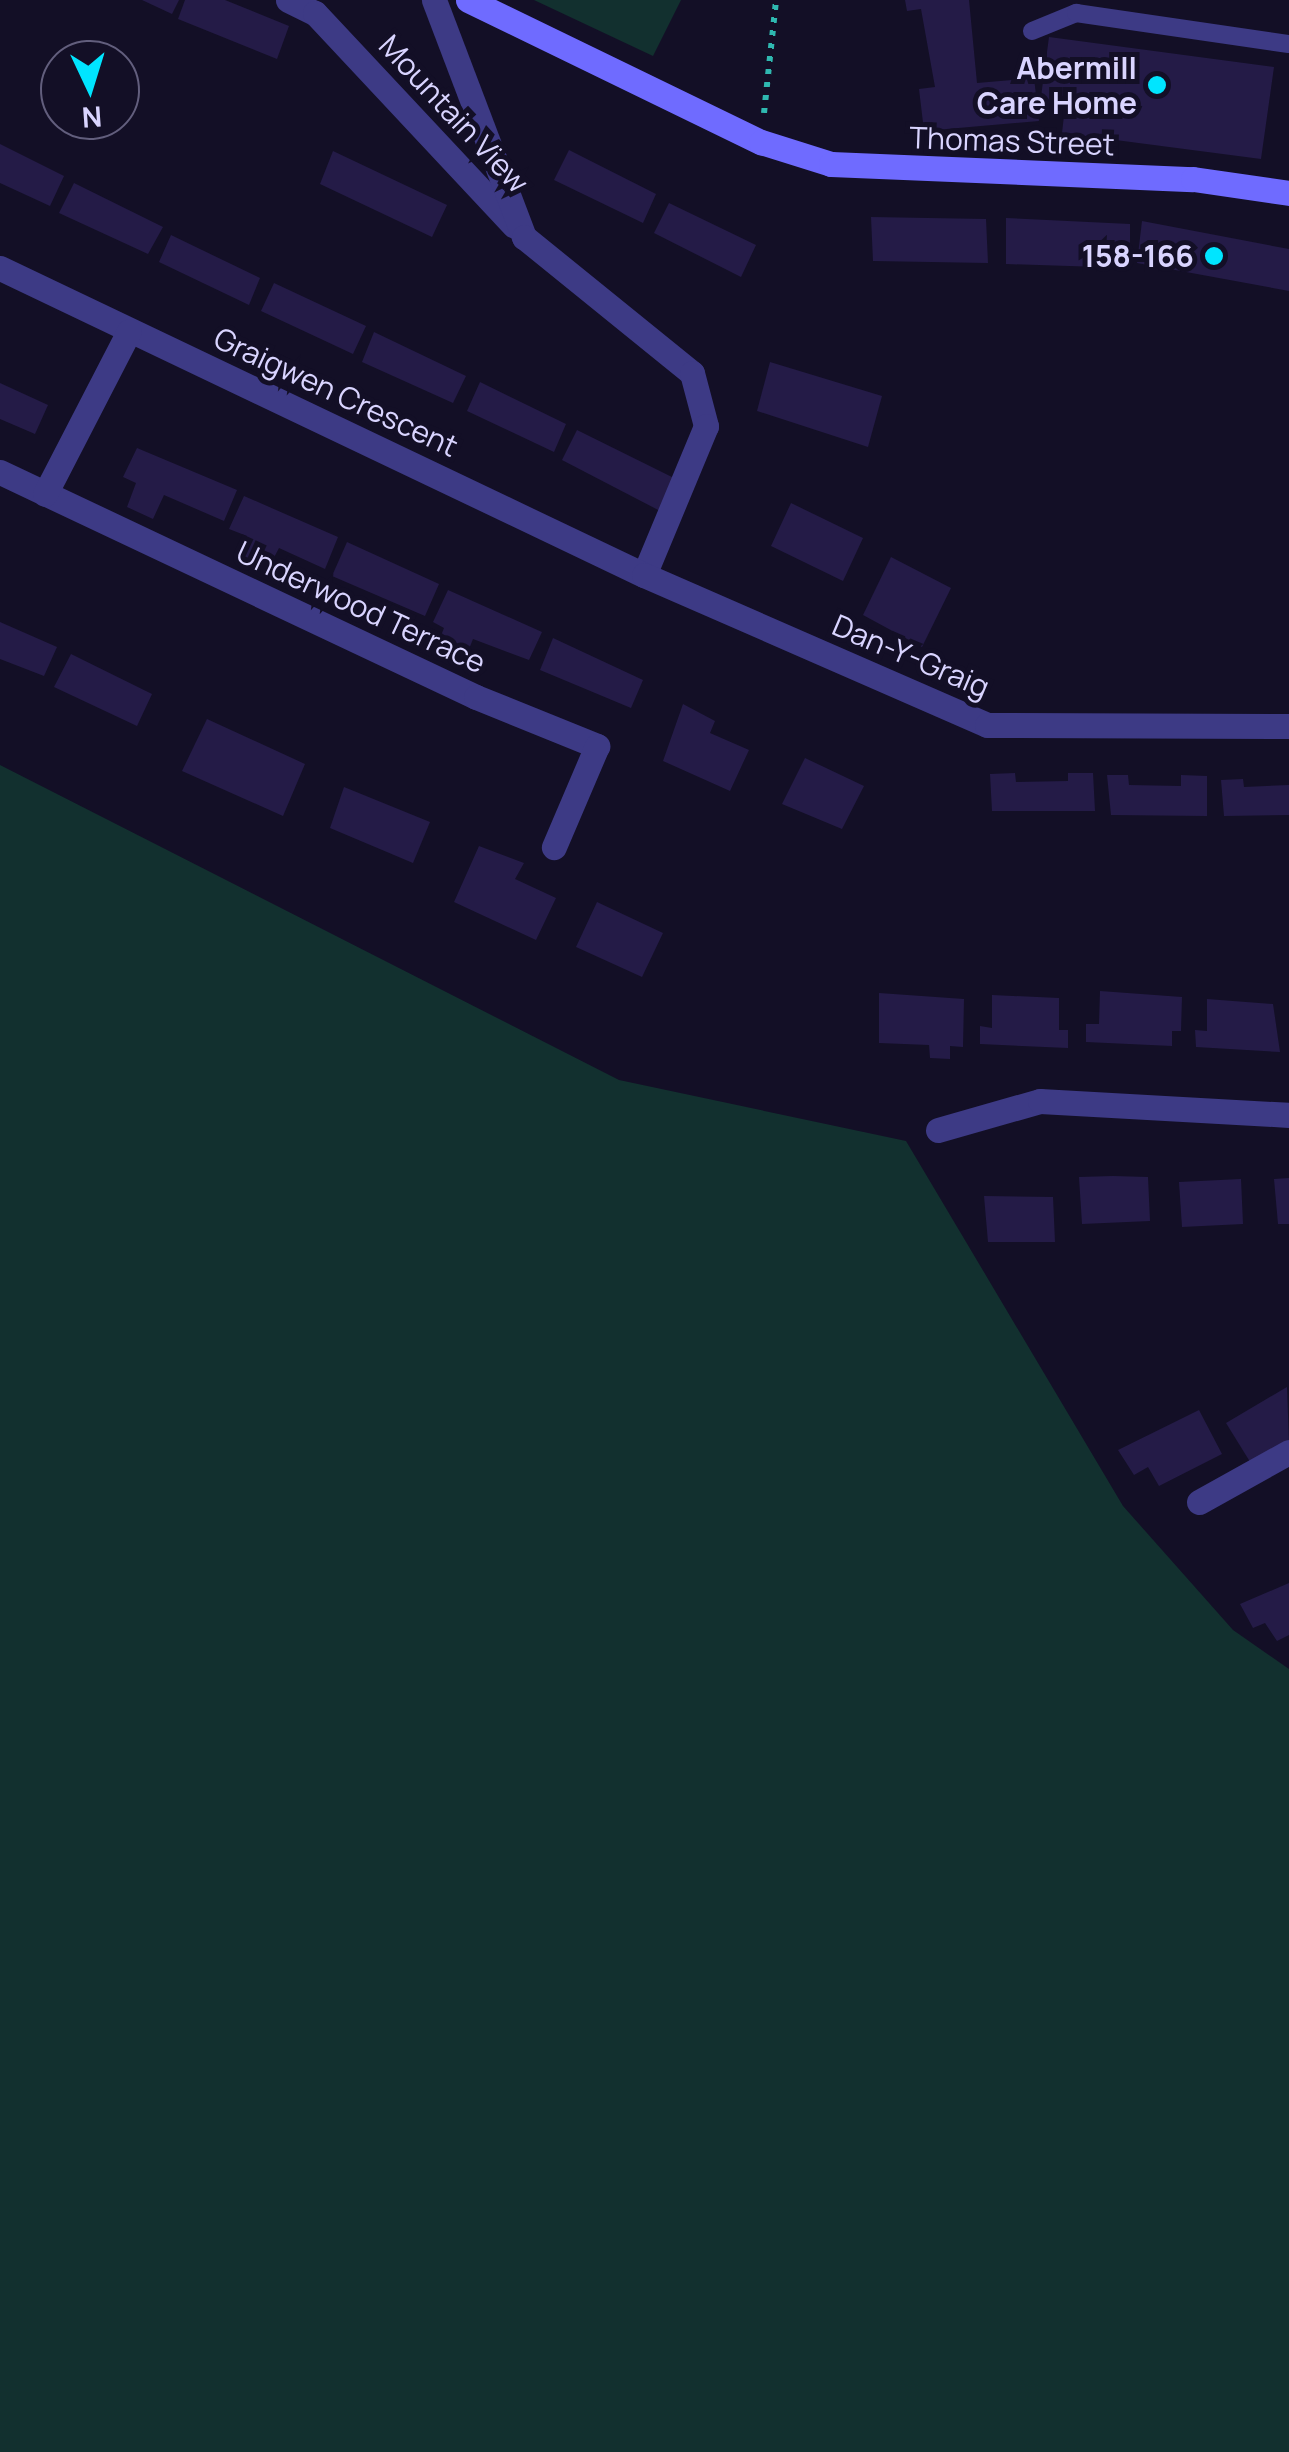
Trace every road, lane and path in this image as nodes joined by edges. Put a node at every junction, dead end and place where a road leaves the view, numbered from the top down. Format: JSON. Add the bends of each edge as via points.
{"nodes":[{"id":1,"x":288,"y":0,"type":"edge"},
{"id":2,"x":434,"y":0,"type":"edge"},
{"id":3,"x":468,"y":0,"type":"edge"},
{"id":4,"x":776,"y":0,"type":"edge"},
{"id":5,"x":1032,"y":31,"type":"dead end"},
{"id":6,"x":1289,"y":44,"type":"edge"},
{"id":7,"x":761,"y":142,"type":"junction"},
{"id":8,"x":1289,"y":193,"type":"edge"},
{"id":9,"x":524,"y":237,"type":"junction"},
{"id":10,"x":0,"y":268,"type":"edge"},
{"id":11,"x":130,"y":331,"type":"junction"},
{"id":12,"x":0,"y":472,"type":"edge"},
{"id":13,"x":46,"y":494,"type":"junction"},
{"id":14,"x":644,"y":575,"type":"junction"},
{"id":15,"x":1289,"y":726,"type":"edge"},
{"id":16,"x":554,"y":847,"type":"dead end"},
{"id":17,"x":1289,"y":1115,"type":"edge"},
{"id":18,"x":938,"y":1130,"type":"dead end"},
{"id":19,"x":1289,"y":1452,"type":"edge"},
{"id":20,"x":1200,"y":1502,"type":"dead end"}],
"edges":[{"from":1,"to":9,"type":"street","name":"Mountain View","via":[[316,13]]},
{"from":2,"to":9,"type":"street"},
{"from":3,"to":7,"type":"main road","name":"Thomas Street"},
{"from":4,"to":7,"type":"path"},
{"from":5,"to":6,"type":"lane","via":[[1076,13]]},
{"from":7,"to":8,"type":"main road","name":"Thomas Street","via":[[831,164],[898,171],[1193,179]]},
{"from":9,"to":14,"type":"street","name":"Mountain View","via":[[692,373],[706,426]]},
{"from":10,"to":11,"type":"street","name":"Graigwen Crescent"},
{"from":11,"to":13,"type":"street"},
{"from":11,"to":14,"type":"street","name":"Graigwen Crescent"},
{"from":12,"to":13,"type":"street","name":"Underwood Terrace"},
{"from":13,"to":16,"type":"street","name":"Underwood Terrace","via":[[476,698],[597,746]]},
{"from":14,"to":15,"type":"street","name":"Dan-Y-Graig","via":[[987,725]]},
{"from":17,"to":18,"type":"street","via":[[1040,1101]]},
{"from":19,"to":20,"type":"street"}]}
